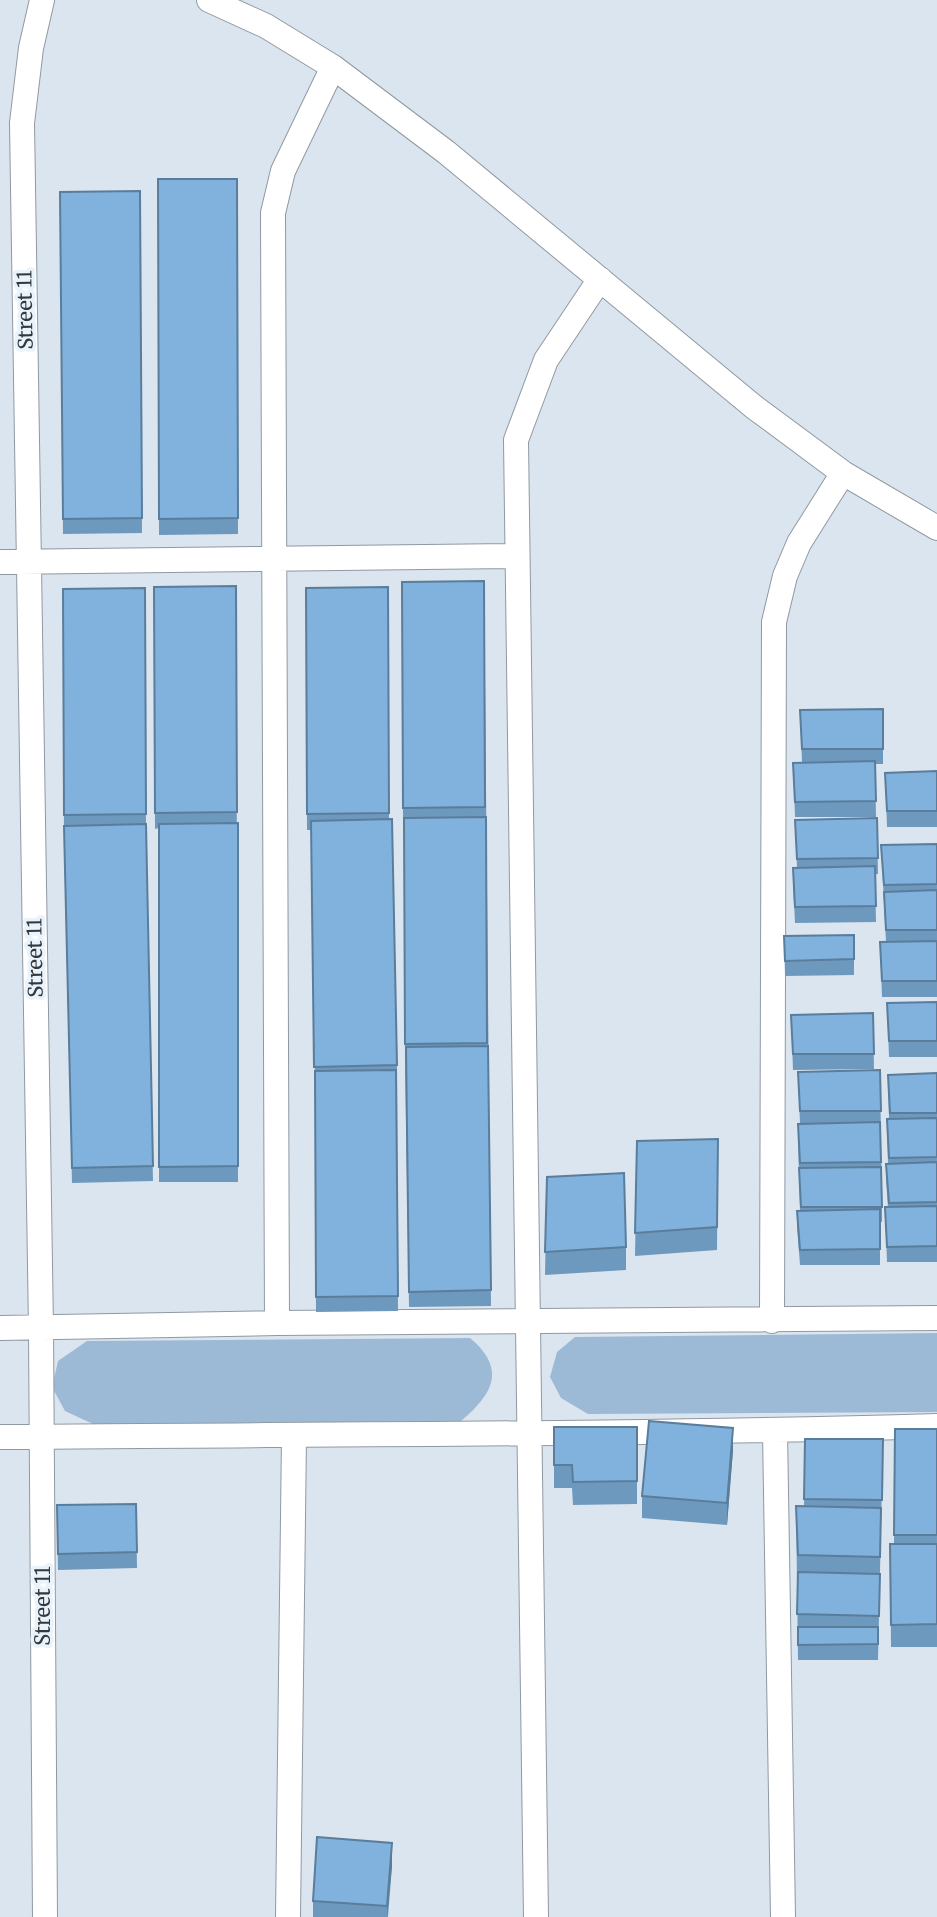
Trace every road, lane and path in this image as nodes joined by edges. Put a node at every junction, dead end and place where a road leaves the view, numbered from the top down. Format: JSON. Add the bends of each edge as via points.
{"nodes":[{"id":1,"x":42,"y":0,"type":"edge"},
{"id":2,"x":209,"y":0,"type":"edge"},
{"id":3,"x":333,"y":67,"type":"junction"},
{"id":4,"x":600,"y":279,"type":"junction"},
{"id":5,"x":843,"y":473,"type":"junction"},
{"id":6,"x":937,"y":528,"type":"edge"},
{"id":7,"x":516,"y":556,"type":"junction"},
{"id":8,"x":275,"y":558,"type":"junction"},
{"id":9,"x":28,"y":561,"type":"junction"},
{"id":10,"x":0,"y":562,"type":"edge"},
{"id":11,"x":937,"y":1318,"type":"edge"},
{"id":12,"x":772,"y":1321,"type":"junction"},
{"id":13,"x":277,"y":1323,"type":"junction"},
{"id":14,"x":527,"y":1323,"type":"junction"},
{"id":15,"x":0,"y":1328,"type":"edge"},
{"id":16,"x":41,"y":1329,"type":"junction"},
{"id":17,"x":937,"y":1426,"type":"edge"},
{"id":18,"x":775,"y":1431,"type":"junction"},
{"id":19,"x":529,"y":1433,"type":"junction"},
{"id":20,"x":0,"y":1437,"type":"edge"},
{"id":21,"x":41,"y":1437,"type":"junction"},
{"id":22,"x":294,"y":1437,"type":"junction"},
{"id":23,"x":45,"y":1917,"type":"edge"},
{"id":24,"x":288,"y":1917,"type":"edge"},
{"id":25,"x":536,"y":1917,"type":"edge"},
{"id":26,"x":783,"y":1917,"type":"edge"}],
"edges":[{"from":1,"to":9,"type":"street","name":"Street 11","via":[[22,123]]},
{"from":2,"to":3,"type":"street","via":[[266,26]]},
{"from":3,"to":4,"type":"street"},
{"from":3,"to":8,"type":"street","via":[[283,171],[273,213]]},
{"from":4,"to":5,"type":"street"},
{"from":4,"to":7,"type":"street","via":[[546,360],[516,440]]},
{"from":5,"to":6,"type":"street"},
{"from":5,"to":12,"type":"street","via":[[799,543],[774,622]]},
{"from":7,"to":8,"type":"street"},
{"from":7,"to":14,"type":"street"},
{"from":8,"to":9,"type":"street"},
{"from":8,"to":13,"type":"street"},
{"from":9,"to":10,"type":"street"},
{"from":9,"to":16,"type":"street","name":"Street 11"},
{"from":11,"to":12,"type":"street"},
{"from":12,"to":14,"type":"street"},
{"from":13,"to":14,"type":"street"},
{"from":13,"to":16,"type":"street"},
{"from":14,"to":19,"type":"street"},
{"from":15,"to":16,"type":"street"},
{"from":16,"to":21,"type":"street","name":"Street 11"},
{"from":17,"to":18,"type":"street"},
{"from":18,"to":19,"type":"street"},
{"from":18,"to":26,"type":"street"},
{"from":19,"to":22,"type":"street"},
{"from":19,"to":25,"type":"street"},
{"from":20,"to":21,"type":"street"},
{"from":21,"to":22,"type":"street"},
{"from":21,"to":23,"type":"street","name":"Street 11"},
{"from":22,"to":24,"type":"street"}]}
